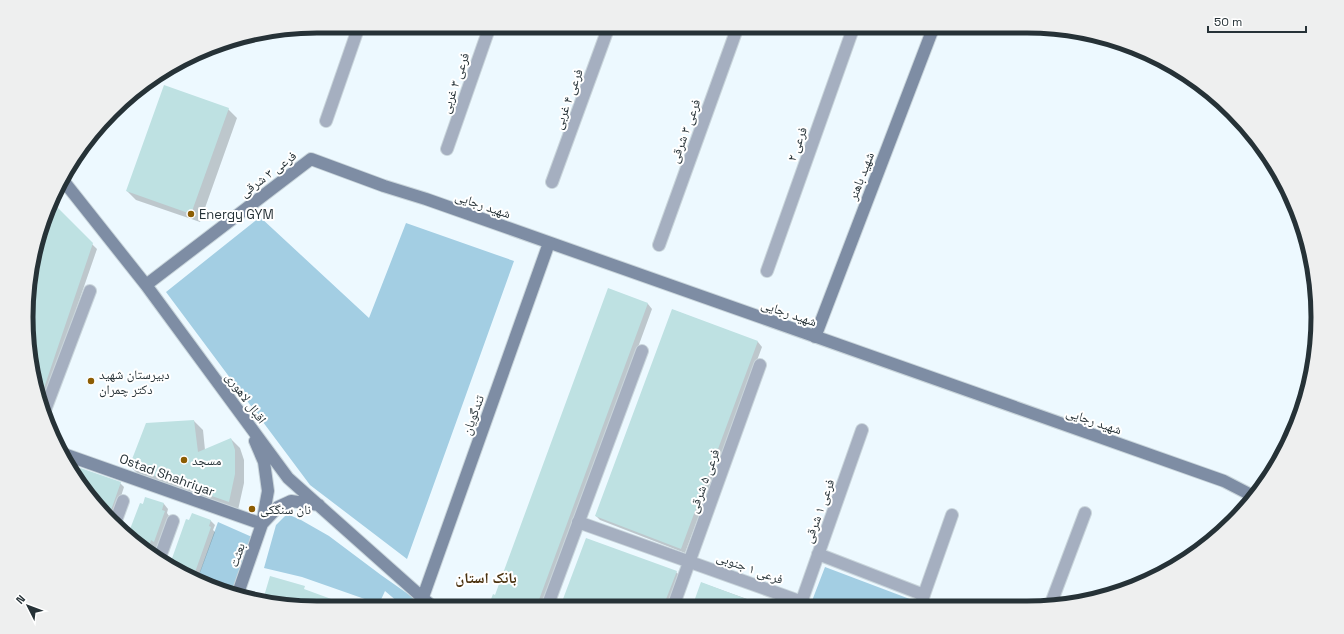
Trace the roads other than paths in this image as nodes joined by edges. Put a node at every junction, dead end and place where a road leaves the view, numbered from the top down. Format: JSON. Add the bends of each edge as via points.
{"nodes":[{"id":1,"x":357,"y":33,"type":"edge"},
{"id":2,"x":488,"y":33,"type":"edge"},
{"id":3,"x":606,"y":33,"type":"edge"},
{"id":4,"x":735,"y":33,"type":"edge"},
{"id":5,"x":852,"y":33,"type":"edge"},
{"id":6,"x":931,"y":33,"type":"edge"},
{"id":7,"x":326,"y":121,"type":"dead end"},
{"id":8,"x":447,"y":150,"type":"dead end"},
{"id":9,"x":311,"y":158,"type":"joint"},
{"id":10,"x":552,"y":182,"type":"dead end"},
{"id":11,"x":66,"y":184,"type":"edge"},
{"id":12,"x":549,"y":243,"type":"junction"},
{"id":13,"x":659,"y":245,"type":"dead end"},
{"id":14,"x":767,"y":271,"type":"dead end"},
{"id":15,"x":146,"y":285,"type":"junction"},
{"id":16,"x":90,"y":291,"type":"dead end"},
{"id":17,"x":815,"y":337,"type":"junction"},
{"id":18,"x":642,"y":351,"type":"dead end"},
{"id":19,"x":760,"y":365,"type":"dead end"},
{"id":20,"x":47,"y":405,"type":"edge"},
{"id":21,"x":249,"y":425,"type":"junction"},
{"id":22,"x":862,"y":430,"type":"dead end"},
{"id":23,"x":69,"y":456,"type":"edge"},
{"id":24,"x":1249,"y":494,"type":"edge"},
{"id":25,"x":123,"y":501,"type":"dead end"},
{"id":26,"x":319,"y":506,"type":"junction"},
{"id":27,"x":1085,"y":512,"type":"dead end"},
{"id":28,"x":952,"y":516,"type":"dead end"},
{"id":29,"x":117,"y":519,"type":"edge"},
{"id":30,"x":173,"y":521,"type":"dead end"},
{"id":31,"x":578,"y":522,"type":"junction"},
{"id":32,"x":262,"y":524,"type":"junction"},
{"id":33,"x":161,"y":554,"type":"edge"},
{"id":34,"x":818,"y":554,"type":"junction"},
{"id":35,"x":689,"y":561,"type":"junction"},
{"id":36,"x":240,"y":590,"type":"edge"},
{"id":37,"x":423,"y":598,"type":"junction"},
{"id":38,"x":922,"y":600,"type":"edge"},
{"id":39,"x":1052,"y":600,"type":"edge"},
{"id":40,"x":426,"y":601,"type":"edge"},
{"id":41,"x":549,"y":601,"type":"edge"},
{"id":42,"x":675,"y":601,"type":"edge"},
{"id":43,"x":793,"y":601,"type":"edge"},
{"id":44,"x":802,"y":601,"type":"edge"}],
"edges":[{"from":1,"to":7,"type":"street"},
{"from":2,"to":8,"type":"street","name":"فرعی ۳ غربی"},
{"from":3,"to":10,"type":"street","name":"فرعی ۴ غربی"},
{"from":4,"to":13,"type":"street","name":"فرعی ۳ شرقی"},
{"from":5,"to":14,"type":"street","name":"فرعی ۲"},
{"from":6,"to":17,"type":"street","name":"شهید باهنر"},
{"from":9,"to":12,"type":"street","name":"شهید رجایی"},
{"from":9,"to":15,"type":"street","name":"فرعی ۳ شرقی"},
{"from":11,"to":15,"type":"street","name":"اقبال لاهوری"},
{"from":12,"to":17,"type":"street","name":"شهید رجایی"},
{"from":12,"to":37,"type":"street","name":"تندگویان"},
{"from":15,"to":21,"type":"street","name":"اقبال لاهوری"},
{"from":16,"to":20,"type":"street"},
{"from":17,"to":24,"type":"street","name":"شهید رجایی","via":[[1216,478]]},
{"from":18,"to":31,"type":"street"},
{"from":19,"to":35,"type":"street","name":"فرعی ۵ شرقی"},
{"from":21,"to":26,"type":"street","name":"اقبال لاهوری","via":[[288,478]]},
{"from":21,"to":32,"type":"street","name":"بعثت","via":[[264,462],[268,491]]},
{"from":22,"to":34,"type":"street","name":"فرعی ۱ شرقی"},
{"from":23,"to":32,"type":"street","name":"Ostad Shahriyar"},
{"from":25,"to":29,"type":"street"},
{"from":26,"to":32,"type":"street","via":[[291,501],[278,507]]},
{"from":26,"to":37,"type":"street","name":"اقبال لاهوری"},
{"from":27,"to":39,"type":"street"},
{"from":28,"to":38,"type":"street"},
{"from":30,"to":33,"type":"street"},
{"from":31,"to":35,"type":"street","name":"فرعی ۱ جنوبی"},
{"from":31,"to":41,"type":"street"},
{"from":32,"to":36,"type":"street","name":"بعثت"},
{"from":34,"to":38,"type":"street"},
{"from":34,"to":44,"type":"street","name":"فرعی ۱ شرقی"},
{"from":35,"to":42,"type":"street","name":"فرعی ۵ شرقی"},
{"from":35,"to":43,"type":"street","name":"فرعی ۱ جنوبی"},
{"from":37,"to":40,"type":"street","name":"اقبال لاهوری"}]}
